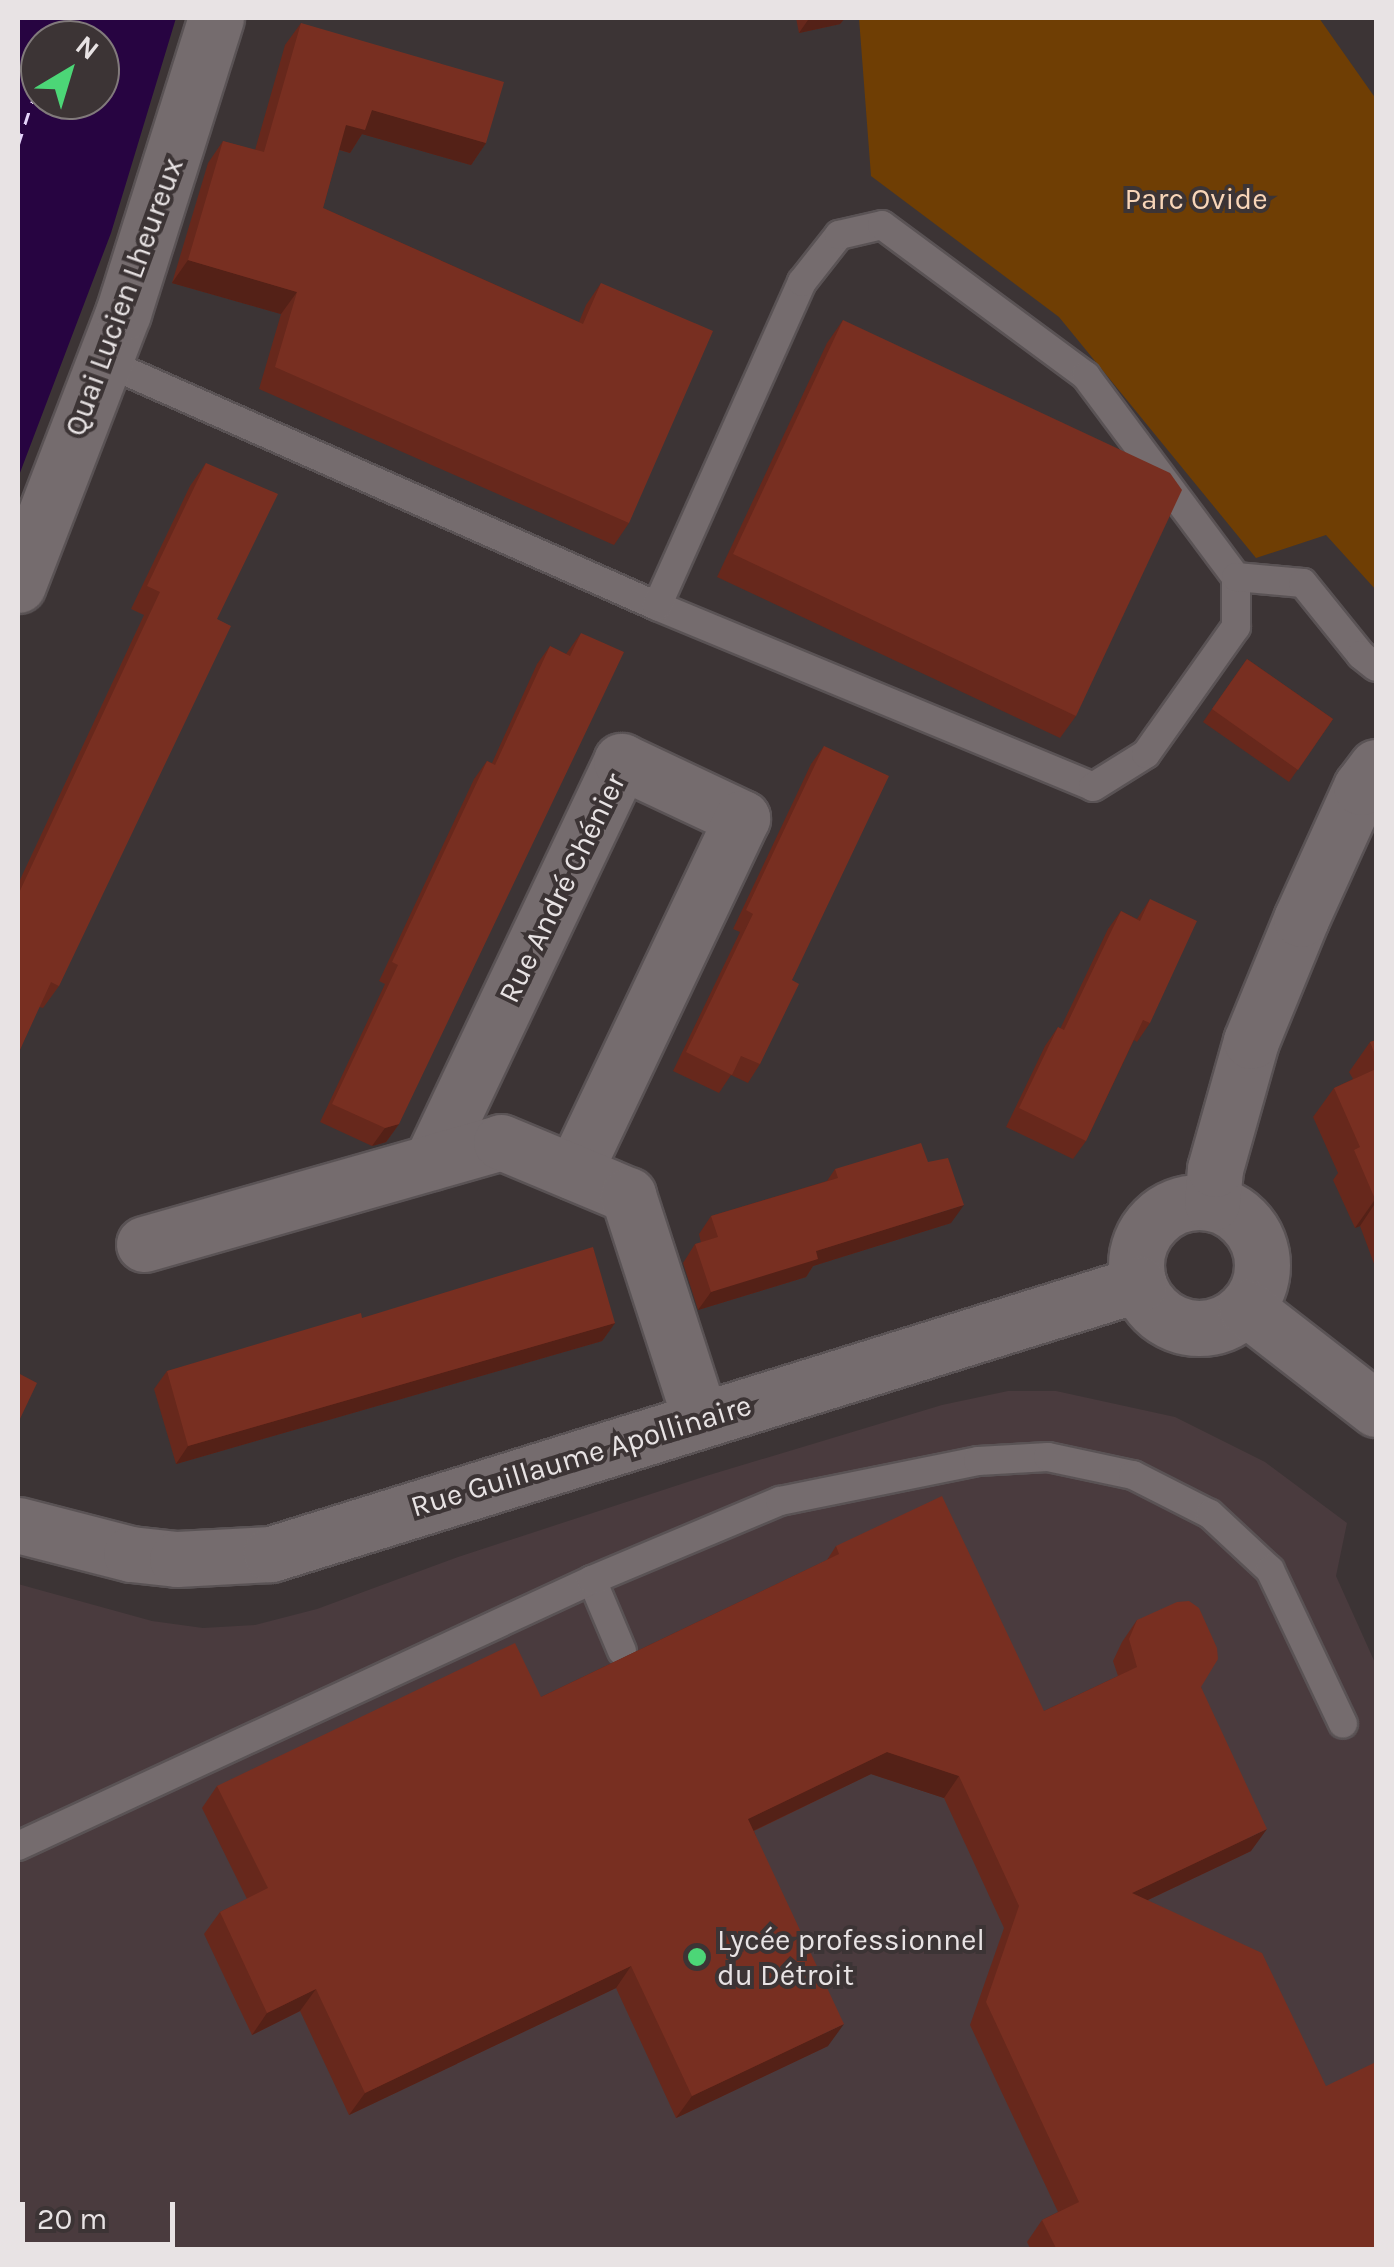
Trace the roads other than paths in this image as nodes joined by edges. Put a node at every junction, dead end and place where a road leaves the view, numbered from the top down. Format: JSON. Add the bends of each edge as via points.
{"nodes":[{"id":1,"x":216,"y":18,"type":"edge"},
{"id":2,"x":105,"y":362,"type":"junction"},
{"id":3,"x":1236,"y":577,"type":"junction"},
{"id":4,"x":19,"y":580,"type":"edge"},
{"id":5,"x":657,"y":606,"type":"junction"},
{"id":6,"x":1376,"y":667,"type":"edge"},
{"id":7,"x":1376,"y":767,"type":"edge"},
{"id":8,"x":431,"y":1162,"type":"junction"},
{"id":9,"x":574,"y":1172,"type":"junction"},
{"id":10,"x":1212,"y":1202,"type":"junction"},
{"id":11,"x":144,"y":1244,"type":"dead end"},
{"id":12,"x":1139,"y":1284,"type":"junction"},
{"id":13,"x":1246,"y":1308,"type":"junction"},
{"id":14,"x":1376,"y":1409,"type":"edge"},
{"id":15,"x":700,"y":1418,"type":"junction"},
{"id":16,"x":18,"y":1525,"type":"edge"},
{"id":17,"x":592,"y":1580,"type":"junction"},
{"id":18,"x":622,"y":1651,"type":"dead end"},
{"id":19,"x":1343,"y":1724,"type":"dead end"},
{"id":20,"x":18,"y":1846,"type":"edge"}],
"edges":[{"from":1,"to":2,"type":"street","name":"Quai Lucien Lheureux"},
{"from":2,"to":4,"type":"street","name":"Quai Lucien Lheureux"},
{"from":2,"to":5,"type":"lane"},
{"from":3,"to":5,"type":"lane","via":[[1236,627],[1146,754],[1093,787]]},
{"from":3,"to":5,"type":"lane","via":[[1086,376],[882,226],[839,235],[802,282]]},
{"from":3,"to":6,"type":"lane","via":[[1303,583]]},
{"from":7,"to":10,"type":"street","via":[[1308,902],[1251,1041],[1218,1154]]},
{"from":8,"to":9,"type":"street","via":[[501,1142]]},
{"from":8,"to":9,"type":"street","name":"Rue André Chénier","via":[[621,761],[742,818]]},
{"from":8,"to":11,"type":"street"},
{"from":9,"to":15,"type":"street","via":[[628,1195]]},
{"from":10,"to":12,"type":"street","via":[[1182,1203],[1156,1218],[1139,1244]]},
{"from":10,"to":13,"type":"street","via":[[1247,1223],[1261,1250],[1261,1281]]},
{"from":12,"to":13,"type":"street","via":[[1155,1310],[1191,1327],[1221,1324]]},
{"from":12,"to":15,"type":"street","name":"Rue Guillaume Apollinaire"},
{"from":13,"to":14,"type":"street"},
{"from":15,"to":16,"type":"street","name":"Rue Guillaume Apollinaire","via":[[271,1554],[162,1558]]},
{"from":17,"to":18,"type":"lane"},
{"from":17,"to":19,"type":"lane","via":[[780,1502],[978,1461],[1048,1457],[1133,1475],[1210,1514],[1270,1570]]},
{"from":17,"to":20,"type":"lane"}]}
